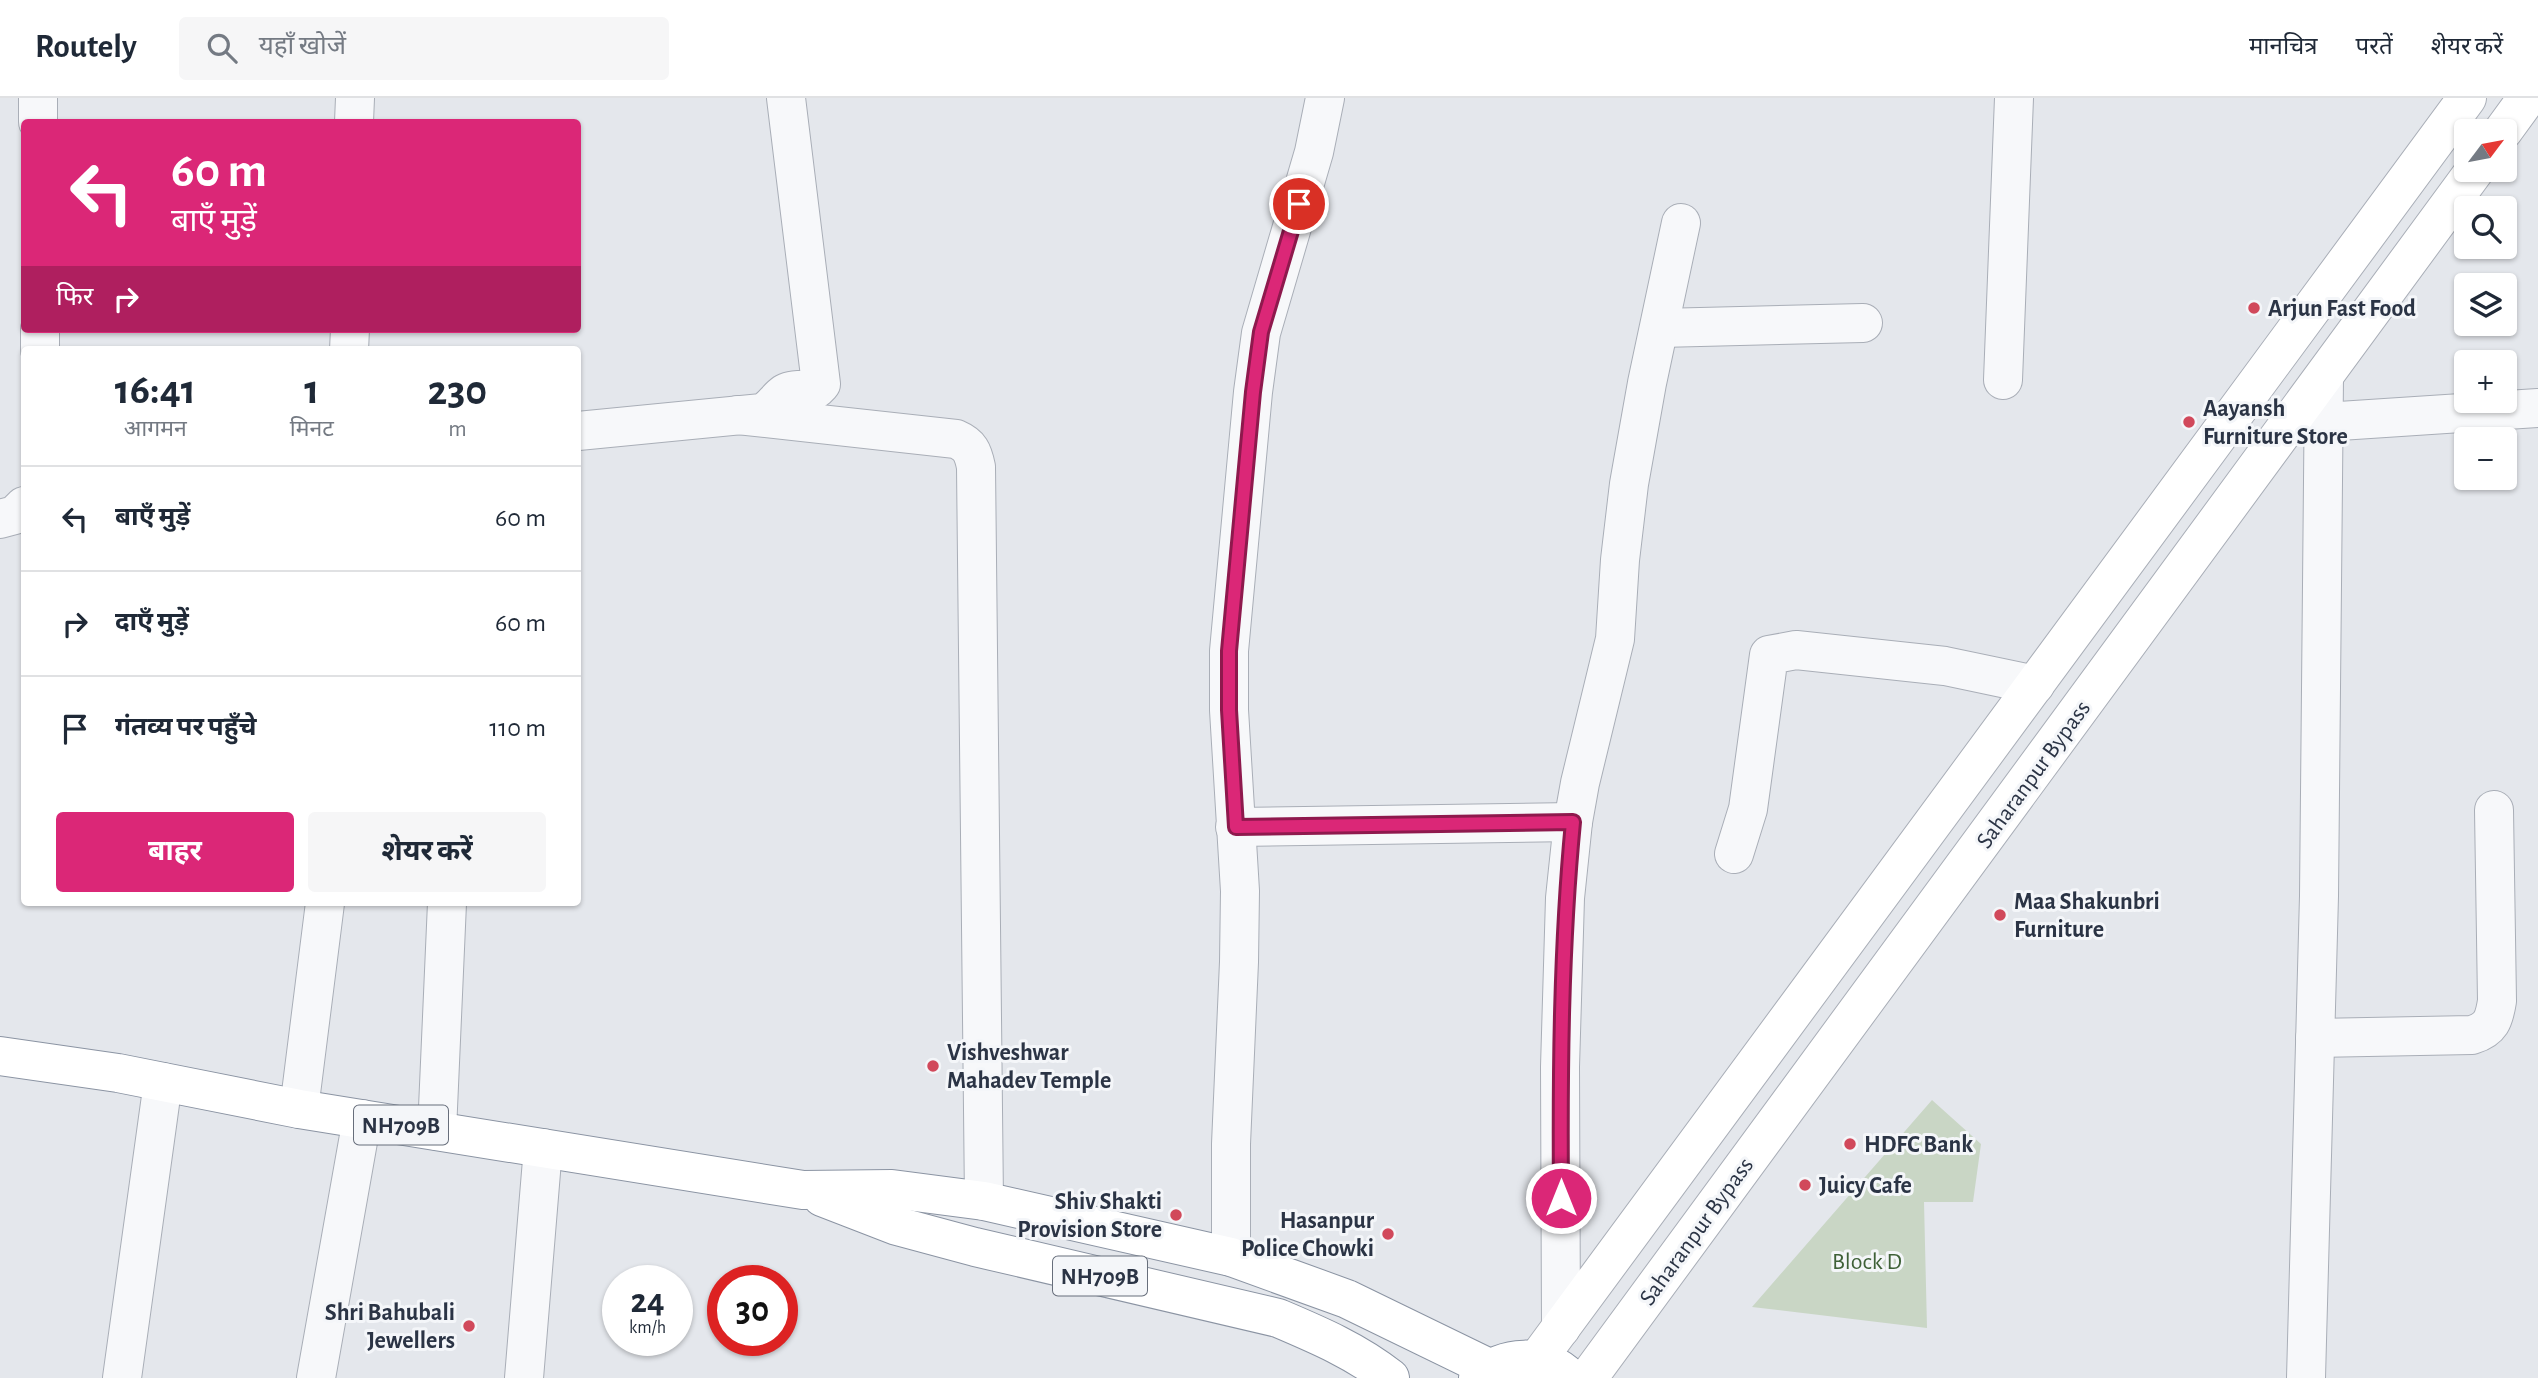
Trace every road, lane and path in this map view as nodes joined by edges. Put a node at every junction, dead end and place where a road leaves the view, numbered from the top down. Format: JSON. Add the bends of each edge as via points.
{"nodes":[{"id":1,"x":38,"y":98,"type":"edge"},
{"id":2,"x":355,"y":98,"type":"edge"},
{"id":3,"x":786,"y":98,"type":"edge"},
{"id":4,"x":1325,"y":98,"type":"edge"},
{"id":5,"x":2014,"y":98,"type":"edge"},
{"id":6,"x":2466,"y":98,"type":"edge"},
{"id":7,"x":2527,"y":98,"type":"edge"},
{"id":8,"x":38,"y":119,"type":"edge"},
{"id":9,"x":354,"y":119,"type":"edge"},
{"id":10,"x":2512,"y":119,"type":"edge"},
{"id":11,"x":2466,"y":182,"type":"edge"},
{"id":12,"x":1681,"y":223,"type":"dead end"},
{"id":13,"x":1863,"y":323,"type":"dead end"},
{"id":14,"x":1660,"y":328,"type":"junction"},
{"id":15,"x":2324,"y":378,"type":"junction"},
{"id":16,"x":2003,"y":380,"type":"dead end"},
{"id":17,"x":2538,"y":408,"type":"edge"},
{"id":18,"x":738,"y":415,"type":"junction"},
{"id":19,"x":2324,"y":422,"type":"junction"},
{"id":20,"x":581,"y":431,"type":"edge"},
{"id":21,"x":21,"y":509,"type":"edge"},
{"id":22,"x":0,"y":519,"type":"edge"},
{"id":23,"x":2035,"y":685,"type":"junction"},
{"id":24,"x":2494,"y":810,"type":"dead end"},
{"id":25,"x":1573,"y":822,"type":"junction"},
{"id":26,"x":1236,"y":827,"type":"junction"},
{"id":27,"x":1734,"y":854,"type":"dead end"},
{"id":28,"x":325,"y":906,"type":"edge"},
{"id":29,"x":447,"y":906,"type":"edge"},
{"id":30,"x":2315,"y":1038,"type":"junction"},
{"id":31,"x":0,"y":1056,"type":"edge"},
{"id":32,"x":163,"y":1082,"type":"junction"},
{"id":33,"x":299,"y":1109,"type":"junction"},
{"id":34,"x":362,"y":1119,"type":"junction"},
{"id":35,"x":437,"y":1131,"type":"junction"},
{"id":36,"x":543,"y":1148,"type":"junction"},
{"id":37,"x":803,"y":1190,"type":"junction"},
{"id":38,"x":984,"y":1201,"type":"junction"},
{"id":39,"x":1231,"y":1257,"type":"junction"},
{"id":40,"x":1561,"y":1328,"type":"junction"},
{"id":41,"x":1554,"y":1369,"type":"edge"},
{"id":42,"x":1483,"y":1373,"type":"edge"},
{"id":43,"x":122,"y":1378,"type":"edge"},
{"id":44,"x":316,"y":1378,"type":"edge"},
{"id":45,"x":524,"y":1378,"type":"edge"},
{"id":46,"x":1390,"y":1378,"type":"edge"},
{"id":47,"x":1588,"y":1378,"type":"edge"},
{"id":48,"x":2306,"y":1378,"type":"edge"}],
"edges":[{"from":1,"to":8,"type":"street"},
{"from":2,"to":9,"type":"street"},
{"from":3,"to":18,"type":"street","via":[[821,384],[816,389],[783,394],[770,410]]},
{"from":4,"to":26,"type":"street","via":[[1314,152],[1261,332],[1253,392],[1229,651]]},
{"from":5,"to":16,"type":"street"},
{"from":6,"to":23,"type":"main road"},
{"from":7,"to":10,"type":"main road"},
{"from":11,"to":15,"type":"main road","name":"Saharanpur Bypass"},
{"from":12,"to":14,"type":"street"},
{"from":13,"to":14,"type":"street"},
{"from":14,"to":25,"type":"street","via":[[1629,485],[1615,639]]},
{"from":15,"to":19,"type":"street"},
{"from":15,"to":47,"type":"main road","name":"Saharanpur Bypass"},
{"from":17,"to":19,"type":"street"},
{"from":18,"to":20,"type":"street"},
{"from":18,"to":38,"type":"street","via":[[956,439],[968,444],[974,454]]},
{"from":19,"to":30,"type":"street"},
{"from":21,"to":22,"type":"street"},
{"from":23,"to":27,"type":"street","via":[[1945,666],[1796,650],[1769,655],[1748,809]]},
{"from":23,"to":40,"type":"main road"},
{"from":24,"to":30,"type":"street","via":[[2497,1001],[2494,1019],[2486,1030],[2472,1035]]},
{"from":25,"to":26,"type":"street"},
{"from":25,"to":40,"type":"street","via":[[1560,1041]]},
{"from":26,"to":39,"type":"street","via":[[1240,891]]},
{"from":28,"to":33,"type":"street"},
{"from":29,"to":35,"type":"street"},
{"from":30,"to":48,"type":"street"},
{"from":31,"to":32,"type":"main road","number":"NH709B"},
{"from":32,"to":33,"type":"main road","number":"NH709B"},
{"from":32,"to":43,"type":"street"},
{"from":33,"to":34,"type":"main road","number":"NH709B"},
{"from":34,"to":35,"type":"main road","number":"NH709B"},
{"from":34,"to":44,"type":"street"},
{"from":35,"to":36,"type":"main road","number":"NH709B"},
{"from":36,"to":37,"type":"main road","number":"NH709B"},
{"from":36,"to":45,"type":"street"},
{"from":37,"to":38,"type":"main road","number":"NH709B","via":[[892,1189]]},
{"from":37,"to":46,"type":"main road","number":"NH709B","via":[[897,1226],[1278,1318],[1320,1335]]},
{"from":38,"to":39,"type":"main road","number":"NH709B"},
{"from":39,"to":42,"type":"main road","number":"NH709B","via":[[1347,1299]]},
{"from":40,"to":41,"type":"main road"},
{"from":41,"to":42,"type":"main road","number":"NH709B","via":[[1512,1360]]}]}
